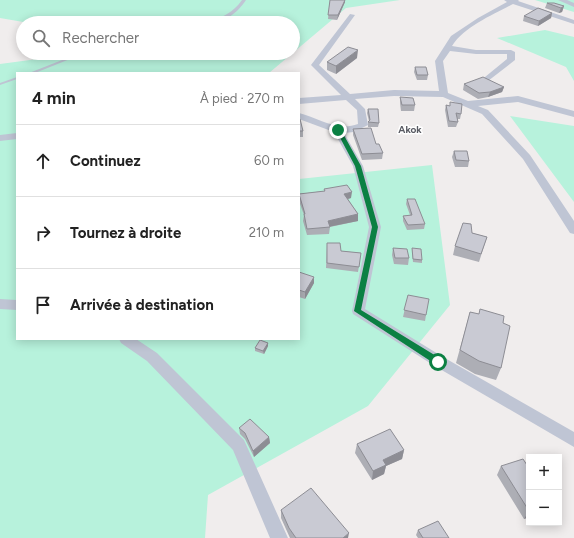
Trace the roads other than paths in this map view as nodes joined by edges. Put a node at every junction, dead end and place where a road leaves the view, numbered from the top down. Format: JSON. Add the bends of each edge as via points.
{"nodes":[{"id":1,"x":244,"y":0,"type":"edge"},
{"id":2,"x":561,"y":0,"type":"edge"},
{"id":3,"x":511,"y":1,"type":"edge"},
{"id":4,"x":574,"y":4,"type":"edge"},
{"id":5,"x":352,"y":15,"type":"dead end"},
{"id":6,"x":227,"y":16,"type":"edge"},
{"id":7,"x":574,"y":22,"type":"edge"},
{"id":8,"x":448,"y":48,"type":"junction"},
{"id":9,"x":65,"y":60,"type":"edge"},
{"id":10,"x":34,"y":72,"type":"edge"},
{"id":11,"x":16,"y":78,"type":"edge"},
{"id":12,"x":488,"y":80,"type":"edge"},
{"id":13,"x":0,"y":84,"type":"edge"},
{"id":14,"x":444,"y":94,"type":"junction"},
{"id":15,"x":347,"y":96,"type":"junction"},
{"id":16,"x":300,"y":101,"type":"edge"},
{"id":17,"x":466,"y":104,"type":"junction"},
{"id":18,"x":574,"y":114,"type":"edge"},
{"id":19,"x":300,"y":116,"type":"edge"},
{"id":20,"x":338,"y":130,"type":"junction"},
{"id":21,"x":16,"y":136,"type":"edge"},
{"id":22,"x":0,"y":138,"type":"edge"},
{"id":23,"x":574,"y":230,"type":"edge"},
{"id":24,"x":0,"y":304,"type":"edge"},
{"id":25,"x":16,"y":305,"type":"edge"},
{"id":26,"x":127,"y":340,"type":"edge"},
{"id":27,"x":574,"y":440,"type":"edge"},
{"id":28,"x":279,"y":538,"type":"edge"}],
"edges":[{"from":1,"to":6,"type":"lane","via":[[238,10]]},
{"from":2,"to":4,"type":"street"},
{"from":3,"to":7,"type":"street"},
{"from":3,"to":8,"type":"street","via":[[454,38]]},
{"from":5,"to":15,"type":"street","via":[[315,65]]},
{"from":8,"to":12,"type":"street","via":[[476,52],[511,52],[512,60]]},
{"from":8,"to":14,"type":"street","via":[[439,60]]},
{"from":9,"to":10,"type":"lane"},
{"from":11,"to":13,"type":"lane"},
{"from":14,"to":15,"type":"street","via":[[394,93]]},
{"from":14,"to":17,"type":"street"},
{"from":15,"to":16,"type":"street"},
{"from":15,"to":20,"type":"street","via":[[361,109],[363,125],[351,130]]},
{"from":17,"to":18,"type":"street","via":[[518,99]]},
{"from":17,"to":23,"type":"street","via":[[485,112],[527,157]]},
{"from":19,"to":20,"type":"street"},
{"from":20,"to":27,"type":"street","via":[[358,166],[375,227],[358,311],[438,362]]},
{"from":21,"to":22,"type":"street"},
{"from":24,"to":25,"type":"street"},
{"from":26,"to":28,"type":"street","via":[[152,357],[239,445]]}]}
